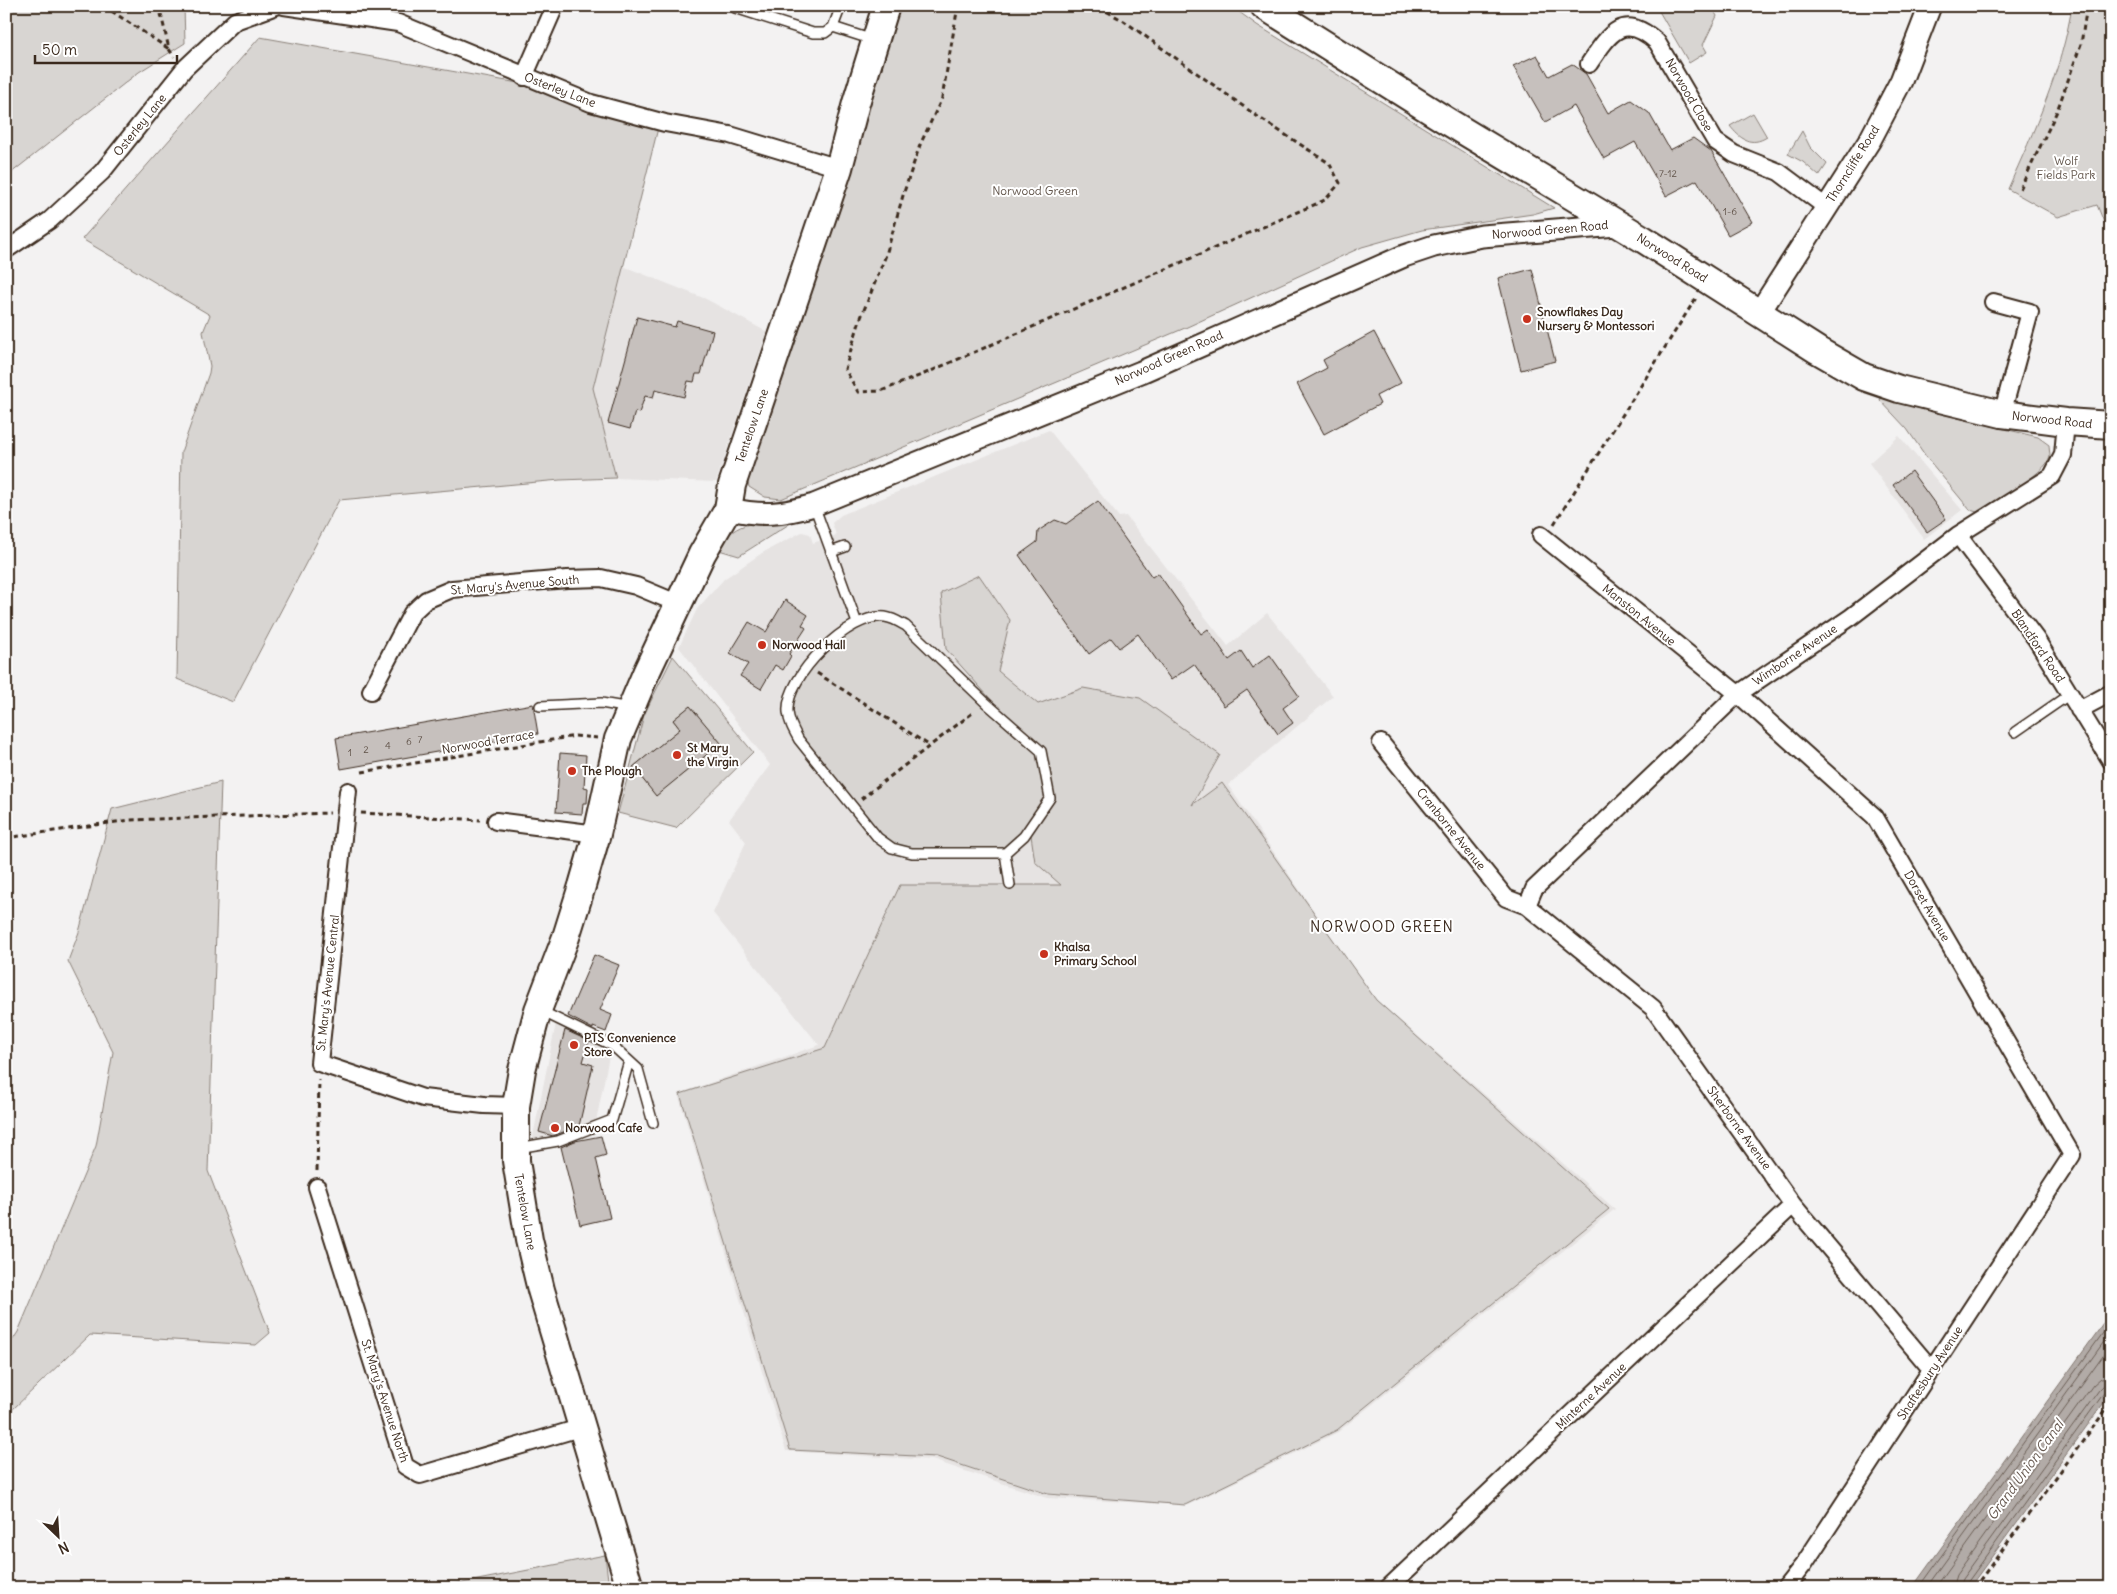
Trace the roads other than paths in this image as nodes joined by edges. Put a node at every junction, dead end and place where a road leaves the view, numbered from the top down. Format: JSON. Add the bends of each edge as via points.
{"nodes":[{"id":1,"x":276,"y":6,"type":"edge"},
{"id":2,"x":284,"y":6,"type":"edge"},
{"id":3,"x":555,"y":6,"type":"edge"},
{"id":4,"x":841,"y":6,"type":"edge"},
{"id":5,"x":886,"y":6,"type":"edge"},
{"id":6,"x":1264,"y":6,"type":"edge"},
{"id":7,"x":1930,"y":6,"type":"edge"},
{"id":8,"x":735,"y":8,"type":"dead end"},
{"id":9,"x":833,"y":27,"type":"junction"},
{"id":10,"x":875,"y":41,"type":"junction"},
{"id":11,"x":1589,"y":64,"type":"dead end"},
{"id":12,"x":524,"y":76,"type":"junction"},
{"id":13,"x":839,"y":168,"type":"junction"},
{"id":14,"x":1826,"y":207,"type":"junction"},
{"id":15,"x":1617,"y":224,"type":"junction"},
{"id":16,"x":6,"y":250,"type":"edge"},
{"id":17,"x":1993,"y":302,"type":"dead end"},
{"id":18,"x":1758,"y":313,"type":"junction"},
{"id":19,"x":2002,"y":414,"type":"junction"},
{"id":20,"x":2066,"y":422,"type":"junction"},
{"id":21,"x":2111,"y":425,"type":"edge"},
{"id":22,"x":814,"y":505,"type":"junction"},
{"id":23,"x":728,"y":509,"type":"junction"},
{"id":24,"x":1958,"y":536,"type":"junction"},
{"id":25,"x":1543,"y":537,"type":"road end"},
{"id":26,"x":845,"y":547,"type":"dead end"},
{"id":27,"x":831,"y":552,"type":"junction"},
{"id":28,"x":679,"y":604,"type":"junction"},
{"id":29,"x":857,"y":623,"type":"junction"},
{"id":30,"x":371,"y":690,"type":"dead end"},
{"id":31,"x":2111,"y":693,"type":"edge"},
{"id":32,"x":1738,"y":694,"type":"junction"},
{"id":33,"x":2070,"y":694,"type":"junction"},
{"id":34,"x":540,"y":706,"type":"dead end"},
{"id":35,"x":630,"y":708,"type":"junction"},
{"id":36,"x":2079,"y":710,"type":"junction"},
{"id":37,"x":2014,"y":732,"type":"dead end"},
{"id":38,"x":1381,"y":743,"type":"dead end"},
{"id":39,"x":2111,"y":761,"type":"edge"},
{"id":40,"x":348,"y":791,"type":"dead end"},
{"id":41,"x":496,"y":821,"type":"road end"},
{"id":42,"x":597,"y":834,"type":"junction"},
{"id":43,"x":1005,"y":853,"type":"junction"},
{"id":44,"x":1010,"y":885,"type":"dead end"},
{"id":45,"x":1526,"y":906,"type":"junction"},
{"id":46,"x":538,"y":1010,"type":"junction"},
{"id":47,"x":629,"y":1061,"type":"junction"},
{"id":48,"x":516,"y":1106,"type":"junction"},
{"id":49,"x":653,"y":1123,"type":"dead end"},
{"id":50,"x":516,"y":1149,"type":"junction"},
{"id":51,"x":2072,"y":1155,"type":"joint"},
{"id":52,"x":317,"y":1187,"type":"road end"},
{"id":53,"x":1793,"y":1205,"type":"junction"},
{"id":54,"x":1932,"y":1370,"type":"junction"},
{"id":55,"x":583,"y":1427,"type":"junction"},
{"id":56,"x":630,"y":1588,"type":"edge"},
{"id":57,"x":1388,"y":1588,"type":"edge"},
{"id":58,"x":1785,"y":1588,"type":"edge"}],
"edges":[{"from":1,"to":16,"type":"street","name":"Osterley Lane","via":[[235,21],[184,69],[102,172],[50,220]]},
{"from":2,"to":12,"type":"street","name":"Osterley Lane","via":[[398,23]]},
{"from":3,"to":12,"type":"street"},
{"from":4,"to":9,"type":"lane"},
{"from":5,"to":10,"type":"main road","name":"Tentelow Lane"},
{"from":6,"to":15,"type":"main road","name":"Norwood Road"},
{"from":7,"to":14,"type":"street","name":"Thorncliffe Road","via":[[1901,81],[1870,140]]},
{"from":8,"to":9,"type":"lane","via":[[813,33],[825,33]]},
{"from":9,"to":10,"type":"lane"},
{"from":10,"to":13,"type":"main road","name":"Tentelow Lane"},
{"from":11,"to":14,"type":"street","name":"Norwood Close","via":[[1608,35],[1626,26],[1644,30],[1657,42],[1715,141],[1734,154],[1779,172]]},
{"from":12,"to":13,"type":"street","name":"Osterley Lane","via":[[591,103],[665,123],[730,135]]},
{"from":13,"to":23,"type":"main road","name":"Tentelow Lane","via":[[732,485]]},
{"from":14,"to":18,"type":"street","name":"Thorncliffe Road"},
{"from":15,"to":18,"type":"main road","name":"Norwood Road"},
{"from":15,"to":22,"type":"street","name":"Norwood Green Road","via":[[1482,236],[1404,256],[1141,372]]},
{"from":17,"to":19,"type":"street","via":[[2030,312]]},
{"from":18,"to":19,"type":"main road","name":"Norwood Road","via":[[1864,377],[1898,389]]},
{"from":19,"to":20,"type":"main road","name":"Norwood Road"},
{"from":20,"to":21,"type":"main road","name":"Norwood Road"},
{"from":20,"to":24,"type":"street","name":"Wimborne Avenue","via":[[2063,454],[2052,476]]},
{"from":22,"to":23,"type":"street","name":"Norwood Green Road","via":[[776,514]]},
{"from":22,"to":27,"type":"lane"},
{"from":23,"to":28,"type":"main road","name":"Tentelow Lane","via":[[708,542]]},
{"from":24,"to":32,"type":"street","name":"Wimborne Avenue","via":[[1851,616]]},
{"from":24,"to":33,"type":"street","name":"Blandford Road","via":[[2036,639]]},
{"from":25,"to":32,"type":"street","name":"Manston Avenue"},
{"from":26,"to":27,"type":"lane"},
{"from":27,"to":29,"type":"lane"},
{"from":28,"to":30,"type":"street","name":"St. Mary's Avenue South","via":[[636,586],[600,578],[452,589],[426,600],[412,613]]},
{"from":28,"to":35,"type":"main road","name":"Tentelow Lane"},
{"from":29,"to":43,"type":"lane","via":[[884,616],[906,626],[1042,751],[1050,798],[1024,836]]},
{"from":29,"to":43,"type":"lane","via":[[818,652],[792,692],[788,711],[791,726],[799,740],[878,838],[892,848],[912,853]]},
{"from":31,"to":36,"type":"street"},
{"from":32,"to":45,"type":"street","name":"Wimborne Avenue","via":[[1534,889]]},
{"from":32,"to":51,"type":"street","name":"Dorset Avenue","via":[[1875,817]]},
{"from":33,"to":36,"type":"street","name":"Blandford Road"},
{"from":33,"to":37,"type":"lane"},
{"from":34,"to":35,"type":"lane","via":[[601,703]]},
{"from":35,"to":42,"type":"main road","name":"Tentelow Lane","via":[[618,739]]},
{"from":36,"to":39,"type":"street","name":"Blandford Road"},
{"from":38,"to":45,"type":"street","name":"Cranborne Avenue","via":[[1506,898]]},
{"from":40,"to":48,"type":"street","name":"St. Mary's Avenue Central","via":[[319,1063],[423,1098],[484,1106]]},
{"from":41,"to":42,"type":"street"},
{"from":42,"to":46,"type":"main road","name":"Tentelow Lane","via":[[566,937]]},
{"from":43,"to":44,"type":"lane"},
{"from":45,"to":53,"type":"street","name":"Sherborne Avenue","via":[[1653,1008]]},
{"from":46,"to":47,"type":"lane","via":[[613,1046]]},
{"from":46,"to":48,"type":"main road","name":"Tentelow Lane"},
{"from":47,"to":49,"type":"lane","via":[[638,1069]]},
{"from":47,"to":50,"type":"lane","via":[[612,1120],[558,1141]]},
{"from":48,"to":50,"type":"main road","name":"Tentelow Lane"},
{"from":50,"to":55,"type":"main road","name":"Tentelow Lane","via":[[529,1240],[541,1290]]},
{"from":51,"to":54,"type":"street","name":"Shaftesbury Avenue"},
{"from":52,"to":55,"type":"street","name":"St. Mary's Avenue North","via":[[405,1466],[420,1475]]},
{"from":53,"to":54,"type":"street","name":"Sherborne Avenue"},
{"from":53,"to":57,"type":"street","name":"Minterne Avenue"},
{"from":54,"to":58,"type":"street","name":"Shaftesbury Avenue"},
{"from":55,"to":56,"type":"main road","name":"Tentelow Lane"}]}
